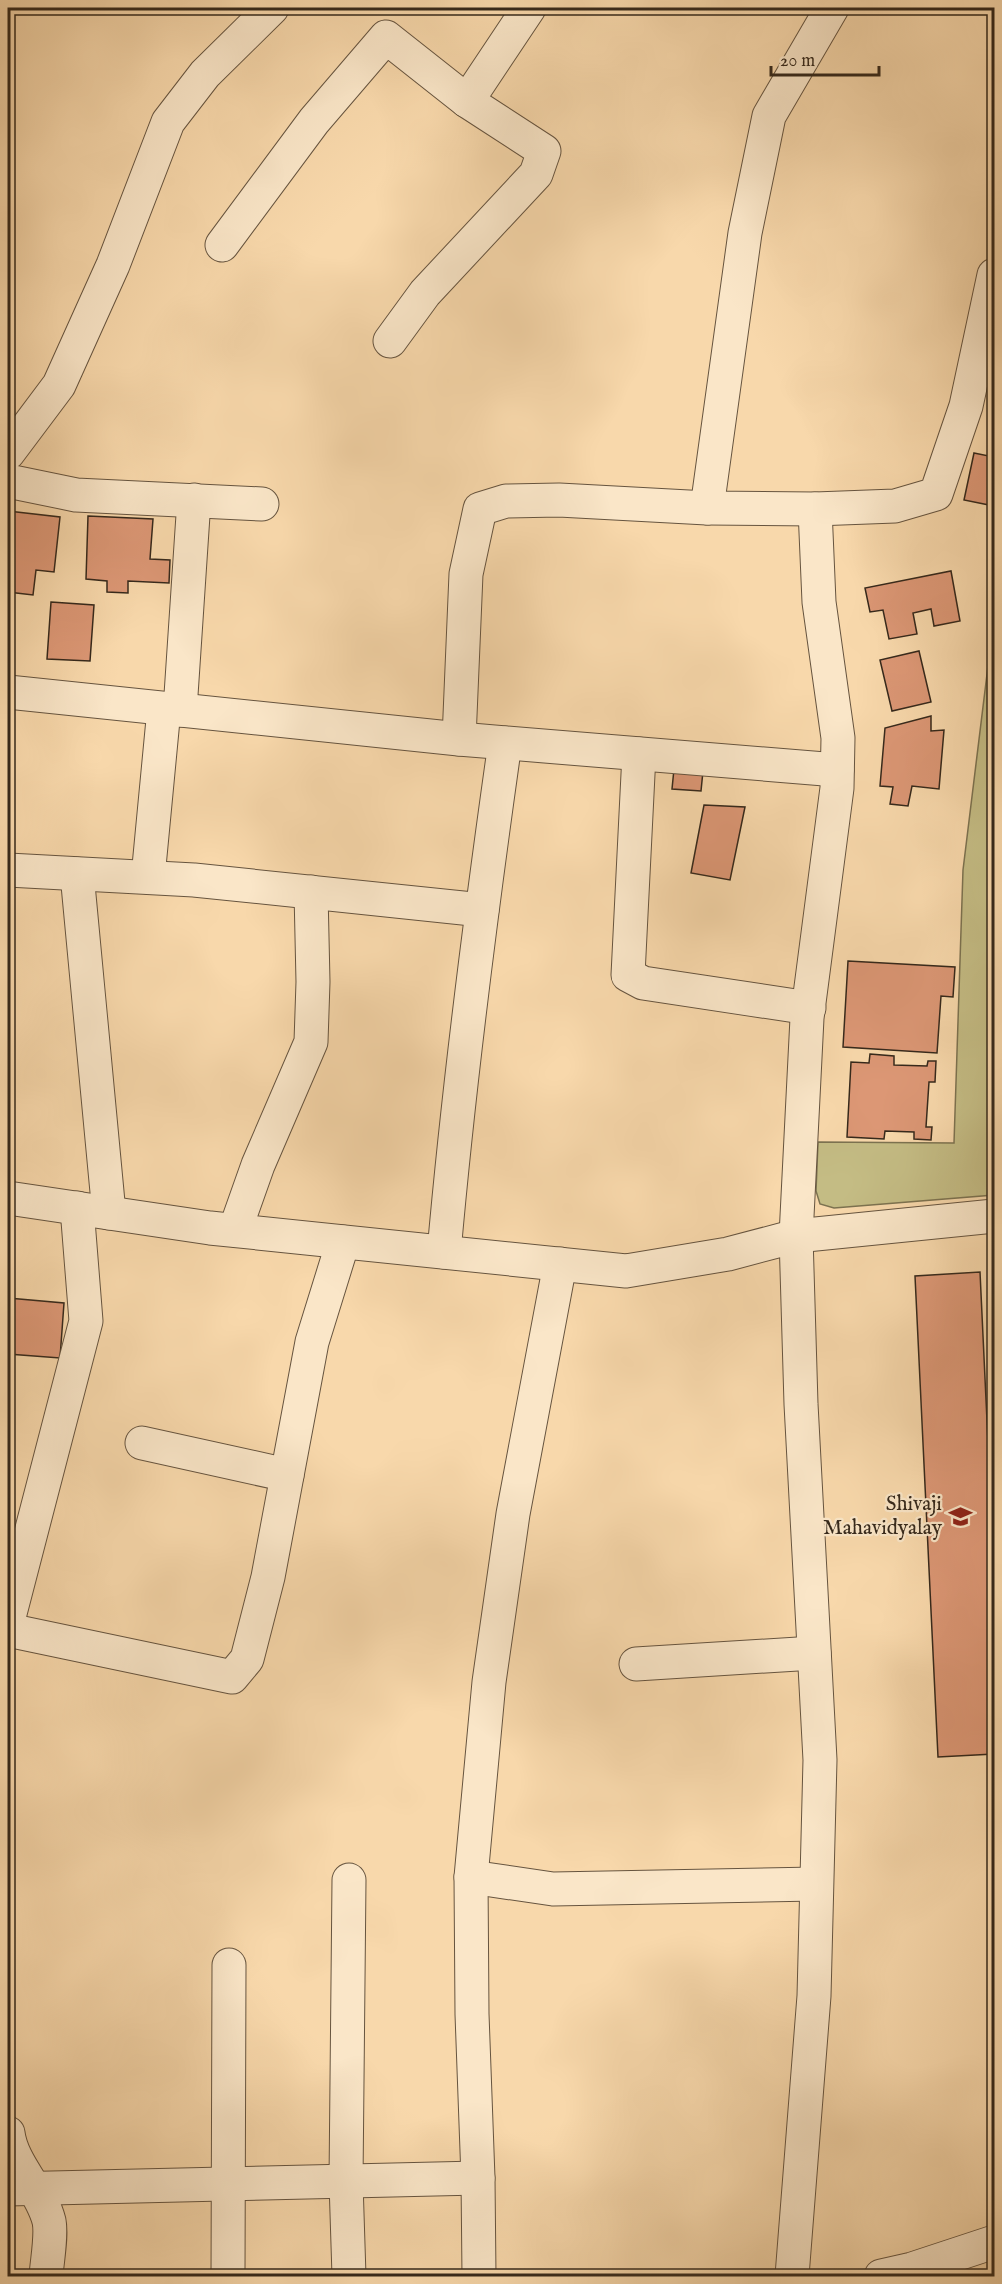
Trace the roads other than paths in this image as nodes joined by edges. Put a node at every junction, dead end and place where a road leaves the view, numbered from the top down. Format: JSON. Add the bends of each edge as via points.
{"nodes":[{"id":1,"x":272,"y":8,"type":"edge"},
{"id":2,"x":529,"y":8,"type":"edge"},
{"id":3,"x":832,"y":8,"type":"edge"},
{"id":4,"x":467,"y":101,"type":"junction"},
{"id":5,"x":222,"y":245,"type":"dead end"},
{"id":6,"x":994,"y":275,"type":"edge"},
{"id":7,"x":390,"y":340,"type":"dead end"},
{"id":8,"x":8,"y":453,"type":"edge"},
{"id":9,"x":8,"y":481,"type":"edge"},
{"id":10,"x":194,"y":500,"type":"junction"},
{"id":11,"x":262,"y":504,"type":"dead end"},
{"id":12,"x":706,"y":508,"type":"junction"},
{"id":13,"x":815,"y":509,"type":"junction"},
{"id":14,"x":8,"y":692,"type":"edge"},
{"id":15,"x":172,"y":710,"type":"junction"},
{"id":16,"x":459,"y":739,"type":"junction"},
{"id":17,"x":505,"y":743,"type":"junction"},
{"id":18,"x":639,"y":754,"type":"junction"},
{"id":19,"x":837,"y":770,"type":"junction"},
{"id":20,"x":8,"y":870,"type":"edge"},
{"id":21,"x":77,"y":874,"type":"junction"},
{"id":22,"x":148,"y":877,"type":"junction"},
{"id":23,"x":311,"y":892,"type":"junction"},
{"id":24,"x":482,"y":910,"type":"junction"},
{"id":25,"x":809,"y":1008,"type":"junction"},
{"id":26,"x":8,"y":1198,"type":"edge"},
{"id":27,"x":77,"y":1208,"type":"junction"},
{"id":28,"x":110,"y":1213,"type":"junction"},
{"id":29,"x":994,"y":1216,"type":"edge"},
{"id":30,"x":235,"y":1230,"type":"junction"},
{"id":31,"x":795,"y":1236,"type":"junction"},
{"id":32,"x":343,"y":1242,"type":"junction"},
{"id":33,"x":444,"y":1252,"type":"junction"},
{"id":34,"x":560,"y":1264,"type":"junction"},
{"id":35,"x":141,"y":1443,"type":"dead end"},
{"id":36,"x":287,"y":1475,"type":"junction"},
{"id":37,"x":8,"y":1622,"type":"edge"},
{"id":38,"x":8,"y":1630,"type":"edge"},
{"id":39,"x":814,"y":1653,"type":"junction"},
{"id":40,"x":636,"y":1664,"type":"dead end"},
{"id":41,"x":471,"y":1877,"type":"junction"},
{"id":42,"x":349,"y":1880,"type":"dead end"},
{"id":43,"x":816,"y":1884,"type":"junction"},
{"id":44,"x":229,"y":1965,"type":"dead end"},
{"id":45,"x":8,"y":2133,"type":"edge"},
{"id":46,"x":478,"y":2178,"type":"junction"},
{"id":47,"x":346,"y":2181,"type":"junction"},
{"id":48,"x":229,"y":2185,"type":"junction"},
{"id":49,"x":21,"y":2189,"type":"edge"},
{"id":50,"x":994,"y":2242,"type":"edge"},
{"id":51,"x":46,"y":2277,"type":"edge"},
{"id":52,"x":228,"y":2277,"type":"edge"},
{"id":53,"x":349,"y":2277,"type":"edge"},
{"id":54,"x":479,"y":2277,"type":"edge"},
{"id":55,"x":792,"y":2277,"type":"edge"},
{"id":56,"x":881,"y":2277,"type":"edge"}],
"edges":[{"from":1,"to":8,"type":"street","via":[[205,74],[168,122],[113,266],[59,385]]},
{"from":2,"to":4,"type":"street"},
{"from":3,"to":12,"type":"street","via":[[769,116],[745,233]]},
{"from":4,"to":5,"type":"street","via":[[386,38],[314,121]]},
{"from":4,"to":7,"type":"street","via":[[544,151],[536,174],[425,293]]},
{"from":6,"to":13,"type":"street","via":[[966,406],[936,494],[895,506]]},
{"from":9,"to":10,"type":"street","via":[[75,495]]},
{"from":10,"to":11,"type":"street"},
{"from":10,"to":15,"type":"street"},
{"from":12,"to":13,"type":"street"},
{"from":12,"to":16,"type":"street","via":[[559,500],[506,501],[480,509],[466,574]]},
{"from":13,"to":19,"type":"street","via":[[819,602],[838,738]]},
{"from":14,"to":15,"type":"street"},
{"from":15,"to":16,"type":"street"},
{"from":15,"to":22,"type":"street"},
{"from":16,"to":17,"type":"street"},
{"from":17,"to":18,"type":"street"},
{"from":17,"to":24,"type":"street"},
{"from":18,"to":19,"type":"street"},
{"from":18,"to":25,"type":"street","via":[[628,975],[643,983]]},
{"from":19,"to":25,"type":"street"},
{"from":20,"to":21,"type":"street"},
{"from":21,"to":22,"type":"street"},
{"from":21,"to":28,"type":"street"},
{"from":22,"to":23,"type":"street"},
{"from":23,"to":24,"type":"street"},
{"from":23,"to":30,"type":"street","via":[[311,1042],[258,1165]]},
{"from":24,"to":33,"type":"street"},
{"from":25,"to":31,"type":"street"},
{"from":26,"to":27,"type":"street"},
{"from":27,"to":28,"type":"street"},
{"from":27,"to":37,"type":"street","via":[[86,1321]]},
{"from":28,"to":30,"type":"street"},
{"from":29,"to":31,"type":"street"},
{"from":30,"to":32,"type":"street"},
{"from":31,"to":34,"type":"street","via":[[728,1254],[626,1270]]},
{"from":31,"to":39,"type":"street"},
{"from":32,"to":33,"type":"street"},
{"from":32,"to":36,"type":"street","via":[[312,1342]]},
{"from":33,"to":34,"type":"street"},
{"from":34,"to":41,"type":"street","via":[[510,1536],[489,1682]]},
{"from":35,"to":36,"type":"street"},
{"from":36,"to":38,"type":"street","via":[[268,1577],[247,1659],[232,1677]]},
{"from":39,"to":40,"type":"street"},
{"from":39,"to":43,"type":"street","via":[[820,1760]]},
{"from":41,"to":43,"type":"street","via":[[553,1889]]},
{"from":41,"to":46,"type":"street"},
{"from":42,"to":47,"type":"street"},
{"from":43,"to":55,"type":"street","via":[[814,1996]]},
{"from":44,"to":48,"type":"street"},
{"from":45,"to":49,"type":"street"},
{"from":46,"to":47,"type":"street"},
{"from":46,"to":54,"type":"street"},
{"from":47,"to":48,"type":"street"},
{"from":47,"to":53,"type":"street"},
{"from":48,"to":49,"type":"street"},
{"from":48,"to":52,"type":"street"},
{"from":49,"to":51,"type":"street","via":[[49,2222]]},
{"from":50,"to":56,"type":"street"}]}
